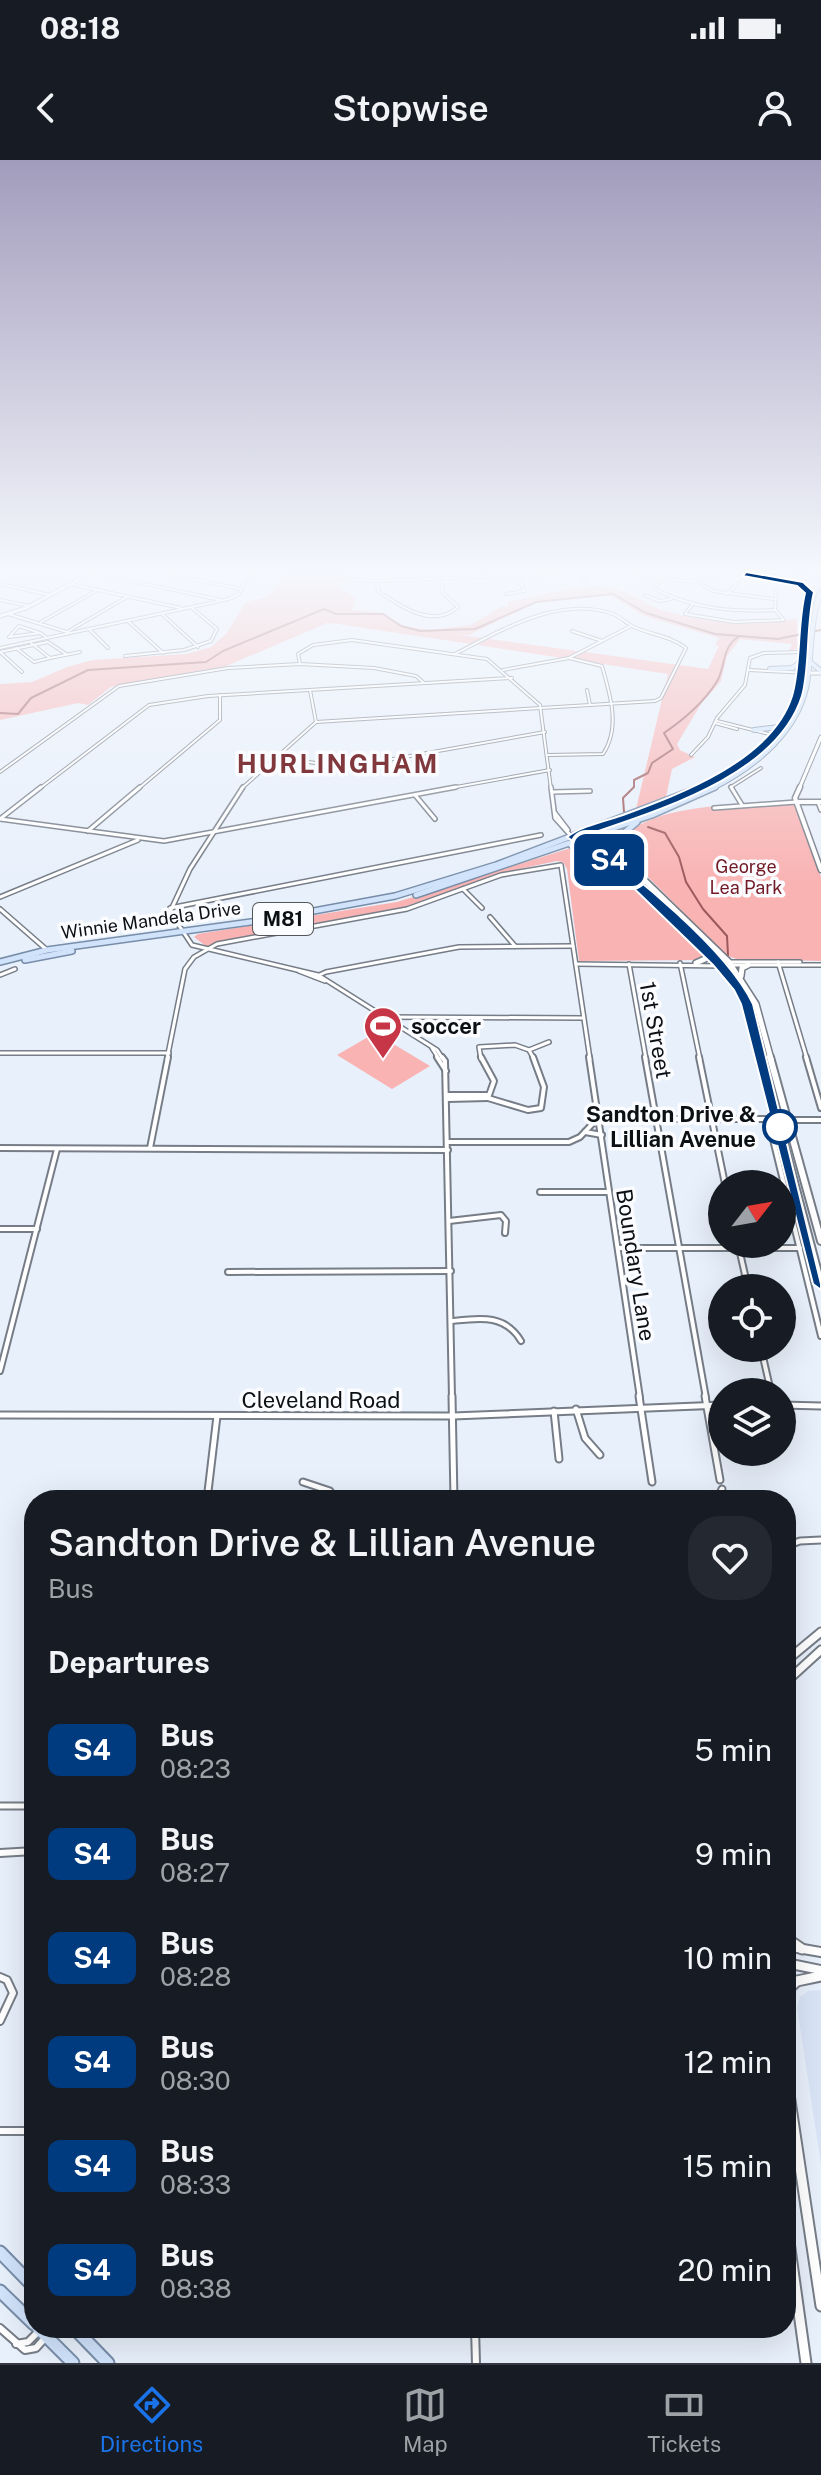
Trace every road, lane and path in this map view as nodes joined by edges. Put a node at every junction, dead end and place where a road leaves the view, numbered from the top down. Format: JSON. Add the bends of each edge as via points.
{"nodes":[{"id":1,"x":180,"y":677,"type":"edge"},
{"id":2,"x":417,"y":677,"type":"edge"},
{"id":3,"x":604,"y":677,"type":"edge"},
{"id":4,"x":672,"y":677,"type":"edge"},
{"id":5,"x":747,"y":677,"type":"edge"},
{"id":6,"x":795,"y":677,"type":"edge"},
{"id":7,"x":799,"y":677,"type":"edge"},
{"id":8,"x":809,"y":677,"type":"edge"},
{"id":9,"x":512,"y":678,"type":"joint"},
{"id":10,"x":424,"y":683,"type":"junction"},
{"id":11,"x":310,"y":690,"type":"junction"},
{"id":12,"x":587,"y":690,"type":"dead end"},
{"id":13,"x":798,"y":690,"type":"junction"},
{"id":14,"x":220,"y":695,"type":"junction"},
{"id":15,"x":610,"y":704,"type":"junction"},
{"id":16,"x":590,"y":705,"type":"junction"},
{"id":17,"x":541,"y":708,"type":"junction"},
{"id":18,"x":316,"y":722,"type":"junction"},
{"id":19,"x":716,"y":722,"type":"junction"},
{"id":20,"x":781,"y":726,"type":"junction"},
{"id":21,"x":545,"y":732,"type":"junction"},
{"id":22,"x":756,"y":732,"type":"junction"},
{"id":23,"x":776,"y":737,"type":"junction"},
{"id":24,"x":821,"y":737,"type":"edge"},
{"id":25,"x":765,"y":743,"type":"junction"},
{"id":26,"x":548,"y":755,"type":"junction"},
{"id":27,"x":691,"y":755,"type":"dead end"},
{"id":28,"x":276,"y":758,"type":"junction"},
{"id":29,"x":761,"y":768,"type":"dead end"},
{"id":30,"x":550,"y":771,"type":"junction"},
{"id":31,"x":0,"y":772,"type":"edge"},
{"id":32,"x":590,"y":791,"type":"dead end"},
{"id":33,"x":553,"y":792,"type":"junction"},
{"id":34,"x":415,"y":795,"type":"junction"},
{"id":35,"x":796,"y":802,"type":"junction"},
{"id":36,"x":820,"y":802,"type":"edge"},
{"id":37,"x":742,"y":805,"type":"junction"},
{"id":38,"x":714,"y":808,"type":"dead end"},
{"id":39,"x":821,"y":810,"type":"edge"},
{"id":40,"x":555,"y":813,"type":"junction"},
{"id":41,"x":642,"y":818,"type":"junction"},
{"id":42,"x":0,"y":819,"type":"edge"},
{"id":43,"x":435,"y":819,"type":"dead end"},
{"id":44,"x":88,"y":831,"type":"junction"},
{"id":45,"x":212,"y":833,"type":"junction"},
{"id":46,"x":541,"y":835,"type":"dead end"},
{"id":47,"x":578,"y":837,"type":"junction"},
{"id":48,"x":140,"y":839,"type":"junction"},
{"id":49,"x":561,"y":846,"type":"junction"},
{"id":50,"x":594,"y":851,"type":"junction"},
{"id":51,"x":821,"y":870,"type":"edge"},
{"id":52,"x":638,"y":874,"type":"junction"},
{"id":53,"x":463,"y":889,"type":"junction"},
{"id":54,"x":0,"y":897,"type":"edge"},
{"id":55,"x":170,"y":908,"type":"junction"},
{"id":56,"x":482,"y":908,"type":"dead end"},
{"id":57,"x":0,"y":909,"type":"edge"},
{"id":58,"x":490,"y":917,"type":"dead end"},
{"id":59,"x":176,"y":924,"type":"junction"},
{"id":60,"x":192,"y":929,"type":"junction"},
{"id":61,"x":182,"y":933,"type":"junction"},
{"id":62,"x":156,"y":934,"type":"junction"},
{"id":63,"x":512,"y":946,"type":"junction"},
{"id":64,"x":573,"y":946,"type":"junction"},
{"id":65,"x":207,"y":949,"type":"junction"},
{"id":66,"x":707,"y":951,"type":"junction"},
{"id":67,"x":49,"y":952,"type":"junction"},
{"id":68,"x":680,"y":963,"type":"junction"},
{"id":69,"x":696,"y":963,"type":"junction"},
{"id":70,"x":629,"y":964,"type":"junction"},
{"id":71,"x":718,"y":964,"type":"junction"},
{"id":72,"x":730,"y":964,"type":"junction"},
{"id":73,"x":779,"y":964,"type":"junction"},
{"id":74,"x":821,"y":964,"type":"edge"},
{"id":75,"x":0,"y":965,"type":"edge"},
{"id":76,"x":575,"y":965,"type":"junction"},
{"id":77,"x":748,"y":965,"type":"junction"},
{"id":78,"x":15,"y":969,"type":"dead end"},
{"id":79,"x":0,"y":975,"type":"edge"},
{"id":80,"x":316,"y":976,"type":"junction"},
{"id":81,"x":741,"y":976,"type":"junction"},
{"id":82,"x":384,"y":1017,"type":"junction"},
{"id":83,"x":582,"y":1018,"type":"junction"},
{"id":84,"x":549,"y":1042,"type":"dead end"},
{"id":85,"x":529,"y":1050,"type":"junction"},
{"id":86,"x":0,"y":1053,"type":"edge"},
{"id":87,"x":169,"y":1053,"type":"junction"},
{"id":88,"x":488,"y":1096,"type":"junction"},
{"id":89,"x":447,"y":1097,"type":"junction"},
{"id":90,"x":821,"y":1108,"type":"edge"},
{"id":91,"x":597,"y":1119,"type":"junction"},
{"id":92,"x":655,"y":1119,"type":"junction"},
{"id":93,"x":712,"y":1119,"type":"junction"},
{"id":94,"x":768,"y":1119,"type":"junction"},
{"id":95,"x":777,"y":1119,"type":"junction"},
{"id":96,"x":788,"y":1120,"type":"junction"},
{"id":97,"x":821,"y":1120,"type":"edge"},
{"id":98,"x":585,"y":1132,"type":"junction"},
{"id":99,"x":602,"y":1135,"type":"junction"},
{"id":100,"x":448,"y":1142,"type":"junction"},
{"id":101,"x":0,"y":1148,"type":"edge"},
{"id":102,"x":150,"y":1148,"type":"junction"},
{"id":103,"x":57,"y":1149,"type":"junction"},
{"id":104,"x":448,"y":1150,"type":"junction"},
{"id":105,"x":722,"y":1170,"type":"edge"},
{"id":106,"x":540,"y":1192,"type":"dead end"},
{"id":107,"x":608,"y":1192,"type":"junction"},
{"id":108,"x":449,"y":1221,"type":"junction"},
{"id":109,"x":0,"y":1229,"type":"edge"},
{"id":110,"x":37,"y":1229,"type":"junction"},
{"id":111,"x":505,"y":1233,"type":"dead end"},
{"id":112,"x":821,"y":1241,"type":"edge"},
{"id":113,"x":618,"y":1248,"type":"junction"},
{"id":114,"x":708,"y":1248,"type":"edge"},
{"id":115,"x":796,"y":1248,"type":"edge"},
{"id":116,"x":800,"y":1248,"type":"junction"},
{"id":117,"x":678,"y":1249,"type":"junction"},
{"id":118,"x":451,"y":1271,"type":"junction"},
{"id":119,"x":228,"y":1272,"type":"dead end"},
{"id":120,"x":821,"y":1284,"type":"edge"},
{"id":121,"x":452,"y":1321,"type":"junction"},
{"id":122,"x":821,"y":1336,"type":"edge"},
{"id":123,"x":521,"y":1341,"type":"dead end"},
{"id":124,"x":0,"y":1371,"type":"edge"},
{"id":125,"x":705,"y":1405,"type":"junction"},
{"id":126,"x":796,"y":1405,"type":"edge"},
{"id":127,"x":641,"y":1406,"type":"junction"},
{"id":128,"x":821,"y":1406,"type":"edge"},
{"id":129,"x":576,"y":1409,"type":"junction"},
{"id":130,"x":554,"y":1411,"type":"junction"},
{"id":131,"x":0,"y":1415,"type":"edge"},
{"id":132,"x":217,"y":1416,"type":"junction"},
{"id":133,"x":453,"y":1416,"type":"junction"},
{"id":134,"x":600,"y":1455,"type":"dead end"},
{"id":135,"x":559,"y":1459,"type":"dead end"},
{"id":136,"x":720,"y":1480,"type":"dead end"},
{"id":137,"x":303,"y":1482,"type":"dead end"},
{"id":138,"x":652,"y":1482,"type":"dead end"},
{"id":139,"x":208,"y":1490,"type":"edge"},
{"id":140,"x":327,"y":1490,"type":"edge"},
{"id":141,"x":454,"y":1490,"type":"edge"},
{"id":142,"x":821,"y":1540,"type":"edge"},
{"id":143,"x":796,"y":1542,"type":"edge"},
{"id":144,"x":821,"y":1632,"type":"edge"},
{"id":145,"x":821,"y":1650,"type":"edge"},
{"id":146,"x":796,"y":1653,"type":"edge"},
{"id":147,"x":796,"y":1673,"type":"edge"},
{"id":148,"x":0,"y":1806,"type":"edge"},
{"id":149,"x":24,"y":1806,"type":"edge"},
{"id":150,"x":24,"y":1852,"type":"edge"},
{"id":151,"x":0,"y":1853,"type":"edge"},
{"id":152,"x":796,"y":1945,"type":"edge"},
{"id":153,"x":796,"y":1948,"type":"edge"},
{"id":154,"x":802,"y":1949,"type":"junction"},
{"id":155,"x":821,"y":1952,"type":"edge"},
{"id":156,"x":796,"y":1966,"type":"edge"},
{"id":157,"x":821,"y":1973,"type":"edge"},
{"id":158,"x":0,"y":1977,"type":"edge"},
{"id":159,"x":796,"y":1982,"type":"edge"},
{"id":160,"x":0,"y":2021,"type":"edge"},
{"id":161,"x":0,"y":2131,"type":"edge"},
{"id":162,"x":24,"y":2131,"type":"edge"},
{"id":163,"x":796,"y":2140,"type":"edge"},
{"id":164,"x":0,"y":2252,"type":"edge"},
{"id":165,"x":24,"y":2277,"type":"edge"},
{"id":166,"x":0,"y":2291,"type":"edge"},
{"id":167,"x":796,"y":2292,"type":"edge"},
{"id":168,"x":821,"y":2306,"type":"edge"},
{"id":169,"x":24,"y":2314,"type":"edge"},
{"id":170,"x":0,"y":2328,"type":"edge"},
{"id":171,"x":37,"y":2338,"type":"edge"},
{"id":172,"x":48,"y":2338,"type":"edge"},
{"id":173,"x":84,"y":2338,"type":"edge"},
{"id":174,"x":475,"y":2338,"type":"edge"},
{"id":175,"x":73,"y":2363,"type":"edge"},
{"id":176,"x":108,"y":2363,"type":"edge"},
{"id":177,"x":476,"y":2363,"type":"edge"},
{"id":178,"x":806,"y":2363,"type":"edge"}],
"edges":[{"from":1,"to":31,"type":"street","via":[[114,688]]},
{"from":2,"to":10,"type":"street"},
{"from":3,"to":15,"type":"street"},
{"from":4,"to":15,"type":"street","via":[[660,699]]},
{"from":5,"to":19,"type":"street"},
{"from":6,"to":13,"type":"main road"},
{"from":7,"to":13,"type":"main road","name":"Winnie Mandela Drive","number":"M81"},
{"from":8,"to":23,"type":"main road","name":"Winnie Mandela Drive","number":"M81","via":[[799,711]]},
{"from":9,"to":10,"type":"street"},
{"from":9,"to":17,"type":"street"},
{"from":10,"to":11,"type":"street"},
{"from":11,"to":14,"type":"street"},
{"from":11,"to":18,"type":"street"},
{"from":12,"to":16,"type":"street"},
{"from":13,"to":20,"type":"main road","name":"Winnie Mandela Drive","number":"M81"},
{"from":14,"to":42,"type":"street","via":[[146,706]]},
{"from":14,"to":44,"type":"street","via":[[220,720]]},
{"from":15,"to":16,"type":"street"},
{"from":15,"to":26,"type":"street","via":[[614,725],[606,753]]},
{"from":16,"to":17,"type":"street"},
{"from":17,"to":18,"type":"street"},
{"from":17,"to":21,"type":"street"},
{"from":18,"to":28,"type":"street"},
{"from":19,"to":22,"type":"street"},
{"from":19,"to":27,"type":"street"},
{"from":20,"to":22,"type":"main road"},
{"from":20,"to":23,"type":"main road","name":"Winnie Mandela Drive","number":"M81"},
{"from":21,"to":26,"type":"street"},
{"from":21,"to":28,"type":"street","via":[[351,767]]},
{"from":22,"to":23,"type":"street"},
{"from":22,"to":25,"type":"main road"},
{"from":23,"to":25,"type":"main road","name":"Winnie Mandela Drive","number":"M81"},
{"from":23,"to":41,"type":"main road","name":"Winnie Mandela Drive","number":"M81","via":[[729,778]]},
{"from":24,"to":35,"type":"street"},
{"from":25,"to":47,"type":"main road","name":"Winnie Mandela Drive","number":"M81","via":[[699,789]]},
{"from":26,"to":30,"type":"street"},
{"from":28,"to":45,"type":"street","via":[[241,789]]},
{"from":29,"to":37,"type":"street","via":[[731,787]]},
{"from":30,"to":33,"type":"street"},
{"from":30,"to":34,"type":"street"},
{"from":32,"to":33,"type":"street"},
{"from":33,"to":40,"type":"street"},
{"from":34,"to":43,"type":"street"},
{"from":34,"to":45,"type":"street"},
{"from":35,"to":36,"type":"street"},
{"from":35,"to":37,"type":"street"},
{"from":35,"to":51,"type":"street"},
{"from":36,"to":39,"type":"street"},
{"from":37,"to":38,"type":"street"},
{"from":40,"to":47,"type":"street"},
{"from":40,"to":47,"type":"street","via":[[559,825]]},
{"from":41,"to":47,"type":"main road","name":"Winnie Mandela Drive","number":"M81"},
{"from":41,"to":52,"type":"main road","via":[[619,844]]},
{"from":42,"to":44,"type":"street"},
{"from":44,"to":48,"type":"street"},
{"from":45,"to":48,"type":"street"},
{"from":45,"to":55,"type":"street"},
{"from":46,"to":55,"type":"street"},
{"from":47,"to":49,"type":"main road","name":"Winnie Mandela Drive","number":"M81"},
{"from":47,"to":50,"type":"main road"},
{"from":47,"to":52,"type":"main road"},
{"from":47,"to":60,"type":"main road","name":"Winnie Mandela Drive","number":"M81","via":[[397,895]]},
{"from":48,"to":54,"type":"street"},
{"from":49,"to":50,"type":"main road"},
{"from":49,"to":61,"type":"main road","name":"Winnie Mandela Drive","number":"M81","via":[[402,899]]},
{"from":50,"to":66,"type":"main road"},
{"from":52,"to":72,"type":"main road"},
{"from":53,"to":56,"type":"street"},
{"from":53,"to":64,"type":"street","name":"Boundary Lane","via":[[507,873],[561,865]]},
{"from":53,"to":65,"type":"street","via":[[396,911]]},
{"from":55,"to":59,"type":"street"},
{"from":57,"to":67,"type":"street"},
{"from":58,"to":63,"type":"street"},
{"from":59,"to":60,"type":"main road"},
{"from":59,"to":61,"type":"street"},
{"from":59,"to":62,"type":"main road"},
{"from":60,"to":61,"type":"main road","name":"Winnie Mandela Drive","number":"M81"},
{"from":61,"to":62,"type":"main road","name":"Winnie Mandela Drive","number":"M81"},
{"from":61,"to":65,"type":"street","via":[[192,945]]},
{"from":61,"to":67,"type":"main road","name":"Winnie Mandela Drive","number":"M81"},
{"from":62,"to":67,"type":"main road","name":"Winnie Mandela Drive","number":"M81"},
{"from":63,"to":64,"type":"street"},
{"from":63,"to":80,"type":"street","via":[[452,948]]},
{"from":64,"to":76,"type":"street","name":"Boundary Lane"},
{"from":65,"to":80,"type":"street"},
{"from":65,"to":87,"type":"street","via":[[186,965]]},
{"from":66,"to":69,"type":"main road"},
{"from":66,"to":71,"type":"main road"},
{"from":67,"to":75,"type":"main road","name":"Winnie Mandela Drive","number":"M81"},
{"from":68,"to":69,"type":"street"},
{"from":68,"to":70,"type":"street"},
{"from":68,"to":93,"type":"street"},
{"from":69,"to":71,"type":"street"},
{"from":70,"to":76,"type":"street"},
{"from":70,"to":92,"type":"street","name":"1st Street"},
{"from":71,"to":72,"type":"street"},
{"from":71,"to":95,"type":"main road","via":[[737,983],[747,1004]]},
{"from":72,"to":73,"type":"street"},
{"from":72,"to":77,"type":"street"},
{"from":72,"to":81,"type":"main road"},
{"from":73,"to":74,"type":"street"},
{"from":73,"to":77,"type":"street"},
{"from":73,"to":90,"type":"street"},
{"from":76,"to":83,"type":"street","name":"Boundary Lane"},
{"from":77,"to":81,"type":"main road"},
{"from":78,"to":79,"type":"street"},
{"from":80,"to":82,"type":"street"},
{"from":81,"to":96,"type":"main road","via":[[756,1004]]},
{"from":82,"to":83,"type":"street"},
{"from":82,"to":89,"type":"street","via":[[430,1047],[446,1072]]},
{"from":83,"to":91,"type":"street","name":"Boundary Lane"},
{"from":84,"to":85,"type":"street"},
{"from":85,"to":88,"type":"street","via":[[503,1044],[479,1047],[480,1059],[494,1075]]},
{"from":85,"to":88,"type":"street","via":[[544,1086],[544,1105],[528,1110]]},
{"from":86,"to":87,"type":"street"},
{"from":87,"to":102,"type":"street"},
{"from":88,"to":89,"type":"street"},
{"from":89,"to":100,"type":"street"},
{"from":91,"to":92,"type":"street"},
{"from":91,"to":98,"type":"street"},
{"from":91,"to":99,"type":"street","name":"Boundary Lane"},
{"from":92,"to":93,"type":"street"},
{"from":92,"to":117,"type":"street","name":"1st Street"},
{"from":93,"to":94,"type":"street"},
{"from":93,"to":105,"type":"street"},
{"from":94,"to":95,"type":"street"},
{"from":94,"to":116,"type":"street"},
{"from":95,"to":120,"type":"main road"},
{"from":96,"to":97,"type":"street"},
{"from":96,"to":112,"type":"main road"},
{"from":98,"to":99,"type":"street"},
{"from":98,"to":100,"type":"street","via":[[565,1142]]},
{"from":99,"to":107,"type":"street","name":"Boundary Lane"},
{"from":100,"to":104,"type":"street"},
{"from":101,"to":103,"type":"street"},
{"from":102,"to":103,"type":"street"},
{"from":102,"to":104,"type":"street"},
{"from":103,"to":110,"type":"street"},
{"from":104,"to":108,"type":"street"},
{"from":106,"to":107,"type":"street"},
{"from":107,"to":113,"type":"street","name":"Boundary Lane"},
{"from":108,"to":111,"type":"street","via":[[501,1215]]},
{"from":108,"to":118,"type":"street"},
{"from":109,"to":110,"type":"street"},
{"from":110,"to":124,"type":"street"},
{"from":113,"to":117,"type":"street"},
{"from":113,"to":127,"type":"street","name":"Boundary Lane"},
{"from":114,"to":117,"type":"street"},
{"from":115,"to":116,"type":"street"},
{"from":116,"to":122,"type":"street"},
{"from":117,"to":125,"type":"street","name":"1st Street"},
{"from":118,"to":119,"type":"street"},
{"from":118,"to":121,"type":"street"},
{"from":121,"to":123,"type":"street","via":[[488,1316],[516,1332]]},
{"from":121,"to":133,"type":"street"},
{"from":125,"to":127,"type":"street","name":"Cleveland Road"},
{"from":125,"to":136,"type":"street","name":"1st Street"},
{"from":126,"to":128,"type":"street"},
{"from":127,"to":129,"type":"street","name":"Cleveland Road"},
{"from":127,"to":138,"type":"street","name":"Boundary Lane"},
{"from":129,"to":130,"type":"street","name":"Cleveland Road"},
{"from":129,"to":134,"type":"street","via":[[585,1438]]},
{"from":130,"to":133,"type":"street","name":"Cleveland Road"},
{"from":130,"to":135,"type":"street"},
{"from":131,"to":132,"type":"street","name":"Cleveland Road"},
{"from":132,"to":133,"type":"street","name":"Cleveland Road"},
{"from":132,"to":139,"type":"street"},
{"from":133,"to":141,"type":"street"},
{"from":137,"to":140,"type":"street"},
{"from":142,"to":143,"type":"street"},
{"from":144,"to":146,"type":"main road"},
{"from":145,"to":147,"type":"main road"},
{"from":148,"to":149,"type":"street"},
{"from":150,"to":151,"type":"street"},
{"from":152,"to":154,"type":"main road"},
{"from":153,"to":154,"type":"street"},
{"from":154,"to":155,"type":"street"},
{"from":156,"to":157,"type":"street"},
{"from":157,"to":159,"type":"main road"},
{"from":158,"to":160,"type":"street","via":[[13,1993]]},
{"from":161,"to":162,"type":"street"},
{"from":163,"to":168,"type":"main road"},
{"from":164,"to":165,"type":"main road"},
{"from":166,"to":169,"type":"main road"},
{"from":167,"to":178,"type":"main road"},
{"from":170,"to":171,"type":"street","via":[[21,2349],[32,2349]]},
{"from":172,"to":175,"type":"main road"},
{"from":173,"to":176,"type":"main road"},
{"from":174,"to":177,"type":"street"}]}
